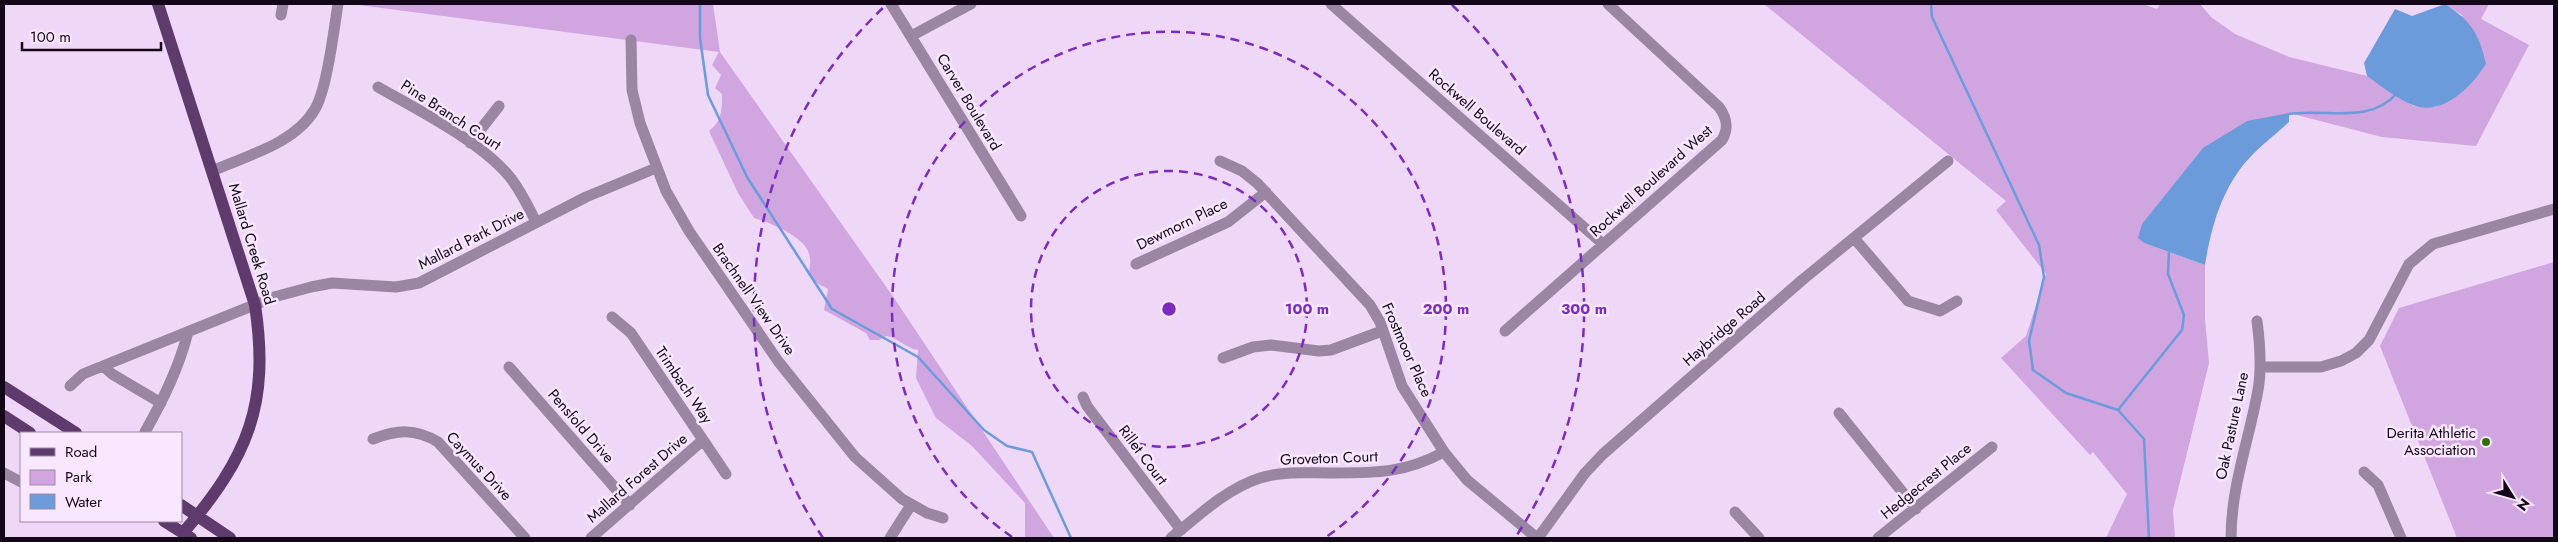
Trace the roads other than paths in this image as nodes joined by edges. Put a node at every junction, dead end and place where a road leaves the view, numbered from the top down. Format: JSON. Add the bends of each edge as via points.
{"nodes":[{"id":1,"x":158,"y":4,"type":"edge"},
{"id":2,"x":338,"y":4,"type":"edge"},
{"id":3,"x":891,"y":4,"type":"edge"},
{"id":4,"x":971,"y":4,"type":"edge"},
{"id":5,"x":1331,"y":4,"type":"edge"},
{"id":6,"x":1608,"y":4,"type":"edge"},
{"id":7,"x":911,"y":36,"type":"junction"},
{"id":8,"x":631,"y":40,"type":"dead end"},
{"id":9,"x":378,"y":87,"type":"dead end"},
{"id":10,"x":499,"y":106,"type":"dead end"},
{"id":11,"x":470,"y":143,"type":"junction"},
{"id":12,"x":1220,"y":161,"type":"dead end"},
{"id":13,"x":1948,"y":161,"type":"dead end"},
{"id":14,"x":656,"y":168,"type":"junction"},
{"id":15,"x":212,"y":171,"type":"junction"},
{"id":16,"x":1266,"y":192,"type":"junction"},
{"id":17,"x":2554,"y":208,"type":"edge"},
{"id":18,"x":1021,"y":216,"type":"dead end"},
{"id":19,"x":536,"y":222,"type":"junction"},
{"id":20,"x":1854,"y":238,"type":"junction"},
{"id":21,"x":1604,"y":244,"type":"junction"},
{"id":22,"x":1136,"y":264,"type":"dead end"},
{"id":23,"x":1957,"y":301,"type":"dead end"},
{"id":24,"x":255,"y":305,"type":"junction"},
{"id":25,"x":612,"y":317,"type":"dead end"},
{"id":26,"x":2257,"y":321,"type":"dead end"},
{"id":27,"x":1382,"y":331,"type":"junction"},
{"id":28,"x":1505,"y":331,"type":"dead end"},
{"id":29,"x":188,"y":332,"type":"junction"},
{"id":30,"x":1223,"y":358,"type":"dead end"},
{"id":31,"x":103,"y":366,"type":"junction"},
{"id":32,"x":2260,"y":366,"type":"junction"},
{"id":33,"x":509,"y":367,"type":"dead end"},
{"id":34,"x":70,"y":386,"type":"dead end"},
{"id":35,"x":4,"y":387,"type":"edge"},
{"id":36,"x":1083,"y":397,"type":"dead end"},
{"id":37,"x":161,"y":403,"type":"junction"},
{"id":38,"x":1839,"y":414,"type":"dead end"},
{"id":39,"x":4,"y":416,"type":"edge"},
{"id":40,"x":28,"y":432,"type":"edge"},
{"id":41,"x":74,"y":432,"type":"edge"},
{"id":42,"x":145,"y":432,"type":"edge"},
{"id":43,"x":372,"y":439,"type":"dead end"},
{"id":44,"x":703,"y":440,"type":"junction"},
{"id":45,"x":1992,"y":447,"type":"dead end"},
{"id":46,"x":1444,"y":452,"type":"junction"},
{"id":47,"x":2364,"y":472,"type":"dead end"},
{"id":48,"x":4,"y":473,"type":"edge"},
{"id":49,"x":726,"y":474,"type":"dead end"},
{"id":50,"x":20,"y":481,"type":"edge"},
{"id":51,"x":630,"y":504,"type":"junction"},
{"id":52,"x":911,"y":505,"type":"junction"},
{"id":53,"x":182,"y":506,"type":"edge"},
{"id":54,"x":1916,"y":508,"type":"junction"},
{"id":55,"x":1735,"y":512,"type":"dead end"},
{"id":56,"x":198,"y":516,"type":"junction"},
{"id":57,"x":942,"y":518,"type":"dead end"},
{"id":58,"x":165,"y":522,"type":"edge"},
{"id":59,"x":1181,"y":530,"type":"junction"},
{"id":60,"x":184,"y":537,"type":"edge"},
{"id":61,"x":230,"y":538,"type":"edge"},
{"id":62,"x":525,"y":538,"type":"edge"},
{"id":63,"x":591,"y":538,"type":"edge"},
{"id":64,"x":890,"y":538,"type":"edge"},
{"id":65,"x":1171,"y":538,"type":"edge"},
{"id":66,"x":1538,"y":538,"type":"edge"},
{"id":67,"x":1759,"y":538,"type":"edge"},
{"id":68,"x":1878,"y":538,"type":"edge"},
{"id":69,"x":2231,"y":538,"type":"edge"},
{"id":70,"x":2400,"y":538,"type":"edge"}],
"edges":[{"from":1,"to":15,"type":"main road","name":"Mallard Creek Road"},
{"from":2,"to":15,"type":"street","via":[[321,96],[308,119],[286,137]]},
{"from":3,"to":7,"type":"street","name":"Carver Boulevard"},
{"from":4,"to":7,"type":"street"},
{"from":5,"to":21,"type":"street","name":"Rockwell Boulevard"},
{"from":6,"to":21,"type":"street","name":"Rockwell Boulevard West","via":[[1711,98],[1724,113],[1727,124],[1722,140]]},
{"from":7,"to":18,"type":"street","name":"Carver Boulevard"},
{"from":8,"to":14,"type":"street","name":"Brachnell View Drive","via":[[635,106]]},
{"from":9,"to":11,"type":"street","name":"Pine Branch Court"},
{"from":10,"to":11,"type":"street"},
{"from":11,"to":19,"type":"street","name":"Pine Branch Court","via":[[508,174]]},
{"from":12,"to":16,"type":"street","name":"Frostmoor Place","via":[[1242,171]]},
{"from":13,"to":20,"type":"street","name":"Haybridge Road"},
{"from":14,"to":19,"type":"street","name":"Mallard Park Drive"},
{"from":14,"to":52,"type":"street","name":"Brachnell View Drive","via":[[689,231],[778,361],[855,457]]},
{"from":15,"to":24,"type":"main road","name":"Mallard Creek Road"},
{"from":16,"to":22,"type":"street","name":"Dewmorn Place","via":[[1228,222]]},
{"from":16,"to":27,"type":"street","name":"Frostmoor Place","via":[[1370,305]]},
{"from":17,"to":32,"type":"street","via":[[2433,244],[2408,264],[2369,340],[2348,357],[2321,367]]},
{"from":19,"to":24,"type":"street","name":"Mallard Park Drive","via":[[419,283],[396,286],[325,284]]},
{"from":20,"to":23,"type":"street","via":[[1908,301],[1940,311]]},
{"from":20,"to":66,"type":"street","name":"Haybridge Road","via":[[1603,454],[1585,473]]},
{"from":21,"to":28,"type":"street","name":"Rockwell Boulevard West"},
{"from":24,"to":29,"type":"street","name":"Mallard Park Drive"},
{"from":24,"to":56,"type":"main road","name":"Mallard Creek Road","via":[[261,373],[256,407],[236,458]]},
{"from":25,"to":44,"type":"street","name":"Trimbach Way","via":[[631,332]]},
{"from":26,"to":32,"type":"street","name":"Oak Pasture Lane"},
{"from":27,"to":30,"type":"street","via":[[1331,350],[1271,344]]},
{"from":27,"to":46,"type":"street","name":"Frostmoor Place","via":[[1402,386]]},
{"from":29,"to":31,"type":"street","name":"Mallard Park Drive"},
{"from":29,"to":37,"type":"street","via":[[178,368]]},
{"from":31,"to":34,"type":"street","name":"Mallard Park Drive","via":[[83,374]]},
{"from":31,"to":37,"type":"street"},
{"from":32,"to":69,"type":"street","name":"Oak Pasture Lane","via":[[2258,389],[2235,486]]},
{"from":33,"to":51,"type":"street","name":"Pensfold Drive"},
{"from":35,"to":41,"type":"main road"},
{"from":36,"to":59,"type":"street","name":"Rillet Court"},
{"from":37,"to":42,"type":"street"},
{"from":38,"to":54,"type":"street"},
{"from":39,"to":40,"type":"main road"},
{"from":43,"to":62,"type":"street","name":"Caymus Drive","via":[[411,430],[426,434],[461,464]]},
{"from":44,"to":49,"type":"street","name":"Trimbach Way"},
{"from":44,"to":51,"type":"street","name":"Mallard Forest Drive"},
{"from":45,"to":54,"type":"street","name":"Hedgecrest Place"},
{"from":46,"to":59,"type":"street","name":"Groveton Court","via":[[1418,466],[1395,470],[1286,473],[1261,478],[1228,493]]},
{"from":46,"to":66,"type":"street","name":"Frostmoor Place","via":[[1467,480]]},
{"from":47,"to":70,"type":"street","via":[[2378,485]]},
{"from":48,"to":50,"type":"street"},
{"from":51,"to":63,"type":"street","name":"Mallard Forest Drive"},
{"from":52,"to":57,"type":"street","name":"Brachnell View Drive"},
{"from":52,"to":64,"type":"street"},
{"from":53,"to":56,"type":"main road"},
{"from":54,"to":68,"type":"street","name":"Hedgecrest Place"},
{"from":55,"to":67,"type":"street"},
{"from":56,"to":60,"type":"main road","name":"Mallard Creek Road"},
{"from":56,"to":61,"type":"main road"},
{"from":58,"to":60,"type":"main road"},
{"from":59,"to":65,"type":"street","name":"Groveton Court"}]}
